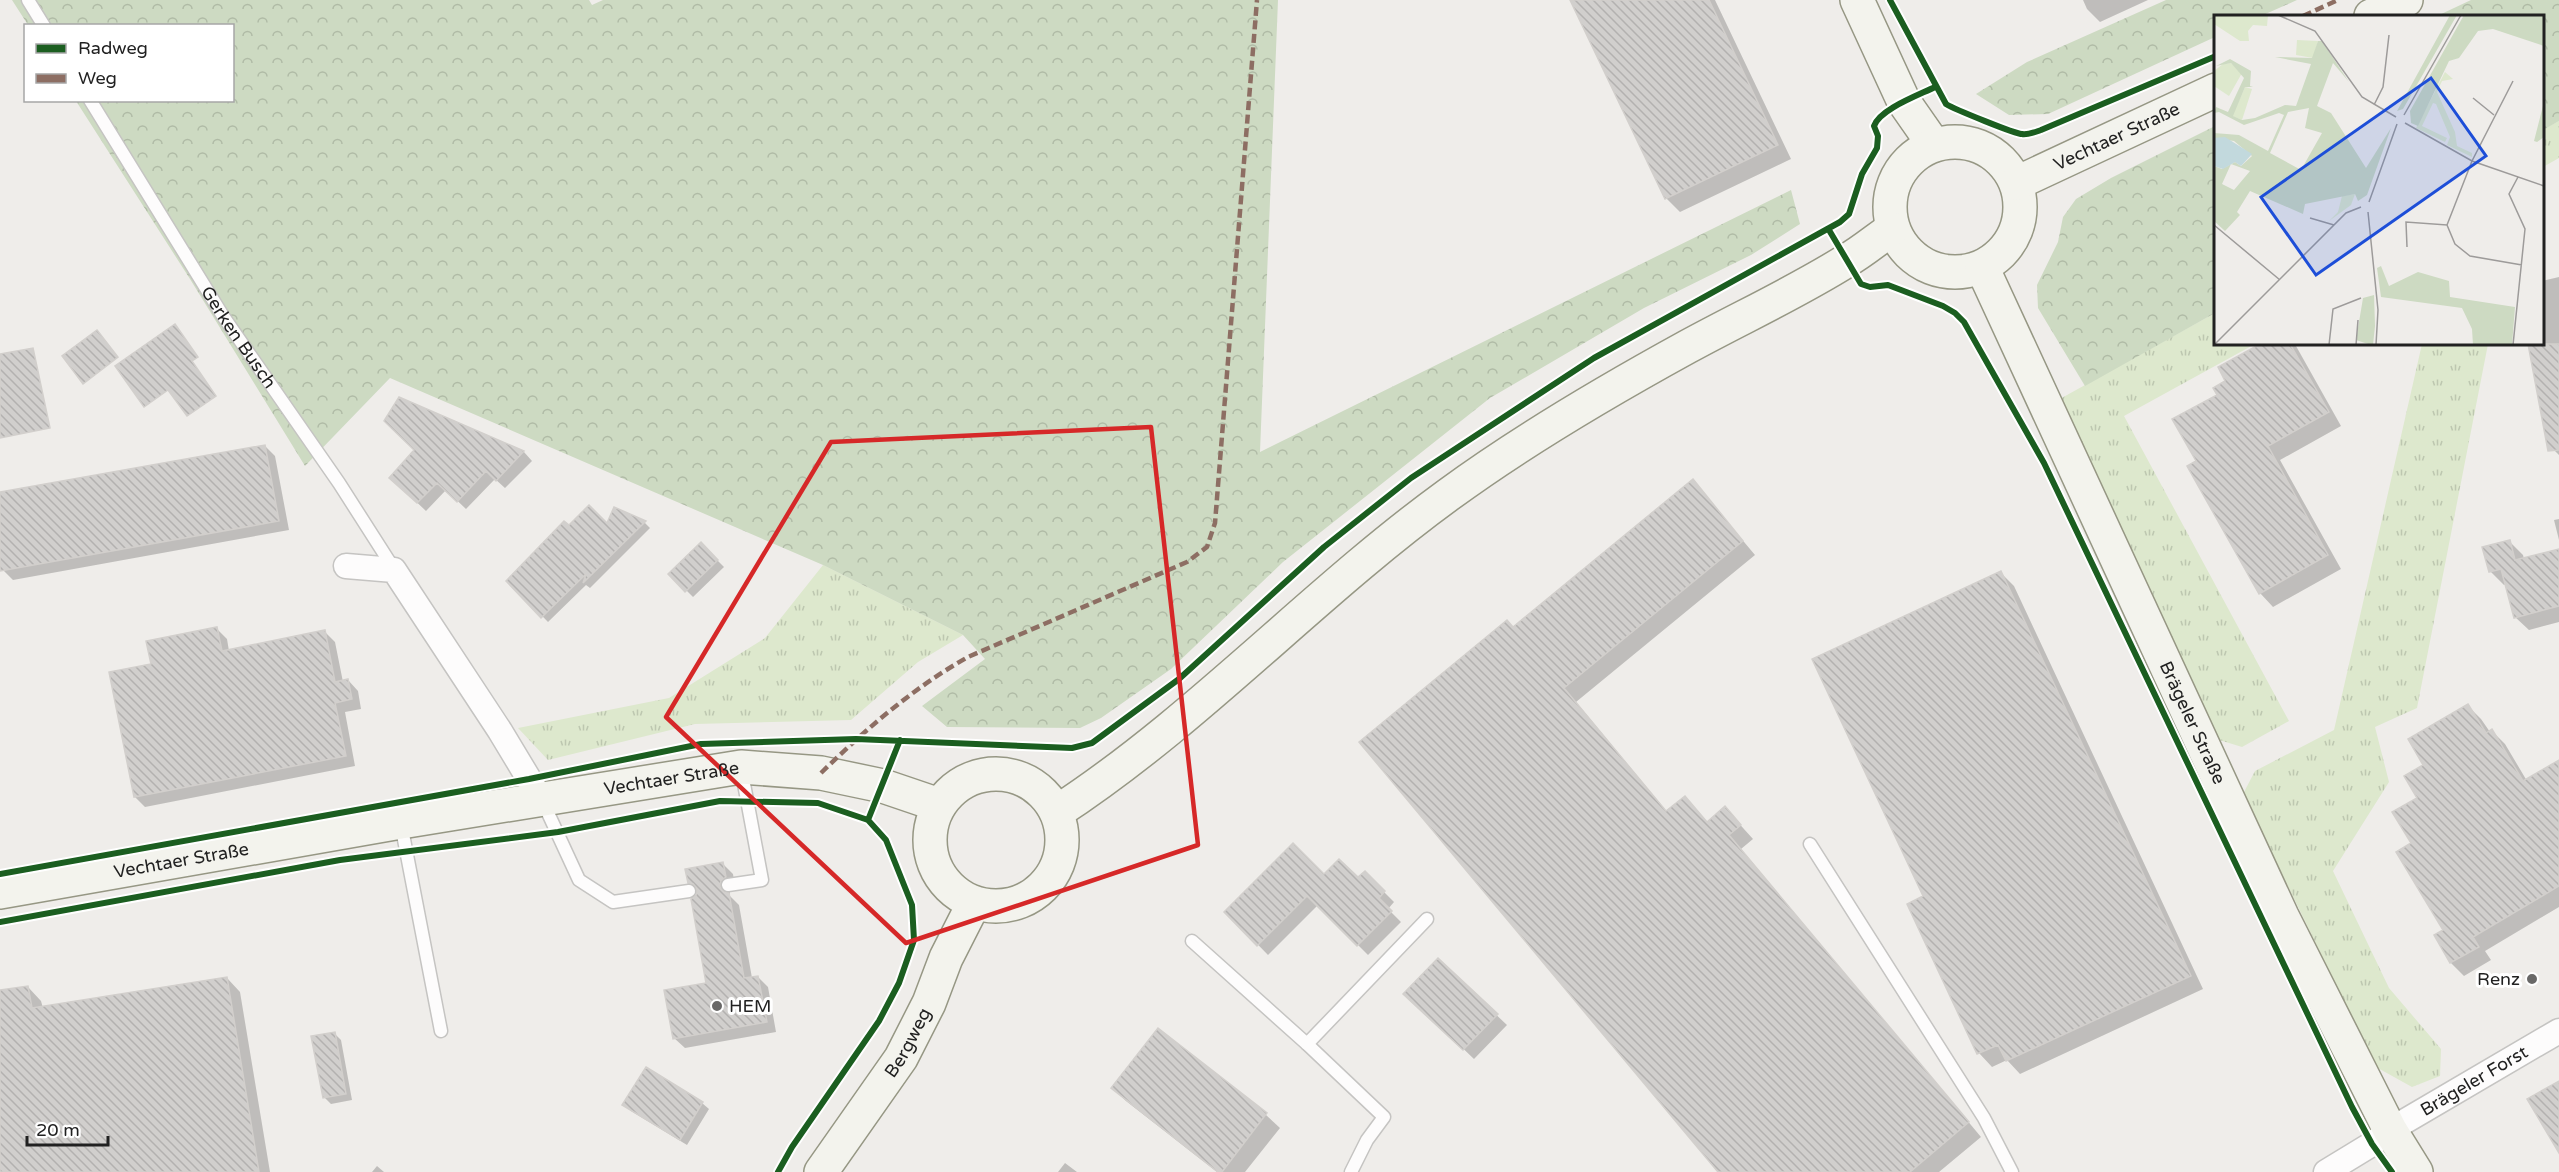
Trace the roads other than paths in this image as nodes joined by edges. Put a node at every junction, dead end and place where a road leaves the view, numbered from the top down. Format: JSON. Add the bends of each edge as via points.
{"nodes":[{"id":1,"x":28,"y":0,"type":"edge"},
{"id":2,"x":1857,"y":0,"type":"edge"},
{"id":3,"x":2406,"y":0,"type":"edge"},
{"id":4,"x":2373,"y":15,"type":"edge"},
{"id":5,"x":43,"y":24,"type":"edge"},
{"id":6,"x":2214,"y":91,"type":"edge"},
{"id":7,"x":91,"y":102,"type":"edge"},
{"id":8,"x":1934,"y":145,"type":"junction"},
{"id":9,"x":2017,"y":183,"type":"junction"},
{"id":10,"x":1892,"y":229,"type":"junction"},
{"id":11,"x":1982,"y":267,"type":"junction"},
{"id":12,"x":346,"y":566,"type":"dead end"},
{"id":13,"x":394,"y":570,"type":"junction"},
{"id":14,"x":741,"y":767,"type":"junction"},
{"id":15,"x":541,"y":799,"type":"junction"},
{"id":16,"x":939,"y":806,"type":"junction"},
{"id":17,"x":1057,"y":812,"type":"junction"},
{"id":18,"x":400,"y":822,"type":"junction"},
{"id":19,"x":1810,"y":844,"type":"dead end"},
{"id":20,"x":728,"y":885,"type":"dead end"},
{"id":21,"x":689,"y":891,"type":"dead end"},
{"id":22,"x":0,"y":892,"type":"edge"},
{"id":23,"x":974,"y":903,"type":"junction"},
{"id":24,"x":1427,"y":919,"type":"dead end"},
{"id":25,"x":1192,"y":941,"type":"dead end"},
{"id":26,"x":441,"y":1031,"type":"dead end"},
{"id":27,"x":2559,"y":1031,"type":"edge"},
{"id":28,"x":1307,"y":1044,"type":"junction"},
{"id":29,"x":2390,"y":1130,"type":"junction"},
{"id":30,"x":821,"y":1172,"type":"edge"},
{"id":31,"x":1351,"y":1172,"type":"edge"},
{"id":32,"x":2012,"y":1172,"type":"edge"},
{"id":33,"x":2326,"y":1172,"type":"edge"},
{"id":34,"x":2416,"y":1172,"type":"edge"}],
"edges":[{"from":1,"to":5,"type":"lane"},
{"from":2,"to":8,"type":"main road","via":[[1904,102]]},
{"from":3,"to":4,"type":"main road"},
{"from":6,"to":9,"type":"main road","name":"Vechtaer Straße"},
{"from":7,"to":13,"type":"lane","name":"Gerken Busch","via":[[223,316]]},
{"from":8,"to":9,"type":"main road","via":[[1963,142],[1984,148],[2007,167]]},
{"from":8,"to":10,"type":"main road","via":[[1915,156],[1896,179],[1890,201]]},
{"from":9,"to":11,"type":"main road","via":[[2020,207],[2016,229],[2003,250]]},
{"from":10,"to":11,"type":"main road","via":[[1911,254],[1930,267],[1956,272]]},
{"from":10,"to":17,"type":"main road","via":[[1846,261],[1545,430],[1447,496],[1352,572],[1213,694]]},
{"from":11,"to":29,"type":"main road","name":"Brägeler Straße","via":[[2282,916]]},
{"from":12,"to":13,"type":"street"},
{"from":13,"to":15,"type":"street","name":"Gerken Busch"},
{"from":14,"to":15,"type":"main road","name":"Vechtaer Straße"},
{"from":14,"to":16,"type":"main road","name":"Vechtaer Straße","via":[[821,773],[882,786]]},
{"from":14,"to":20,"type":"lane","via":[[762,880]]},
{"from":15,"to":18,"type":"main road","name":"Vechtaer Straße"},
{"from":15,"to":21,"type":"lane","via":[[579,880],[587,886],[613,902]]},
{"from":16,"to":17,"type":"main road","via":[[952,790],[969,779],[989,774],[1010,775],[1029,782]]},
{"from":16,"to":23,"type":"main road","via":[[931,823],[929,843],[933,862],[942,880]]},
{"from":17,"to":23,"type":"main road","via":[[1062,850],[1046,885],[1013,905],[993,907]]},
{"from":18,"to":22,"type":"main road","name":"Vechtaer Straße"},
{"from":18,"to":26,"type":"lane"},
{"from":19,"to":32,"type":"lane","via":[[1984,1118]]},
{"from":23,"to":30,"type":"main road","name":"Bergweg","via":[[901,1058]]},
{"from":24,"to":28,"type":"lane"},
{"from":25,"to":28,"type":"lane"},
{"from":27,"to":29,"type":"street","name":"Brägeler Forst"},
{"from":28,"to":31,"type":"lane","via":[[1384,1117]]},
{"from":29,"to":33,"type":"street","name":"Brägeler Forst"},
{"from":29,"to":34,"type":"main road","name":"Brägeler Straße"}]}
